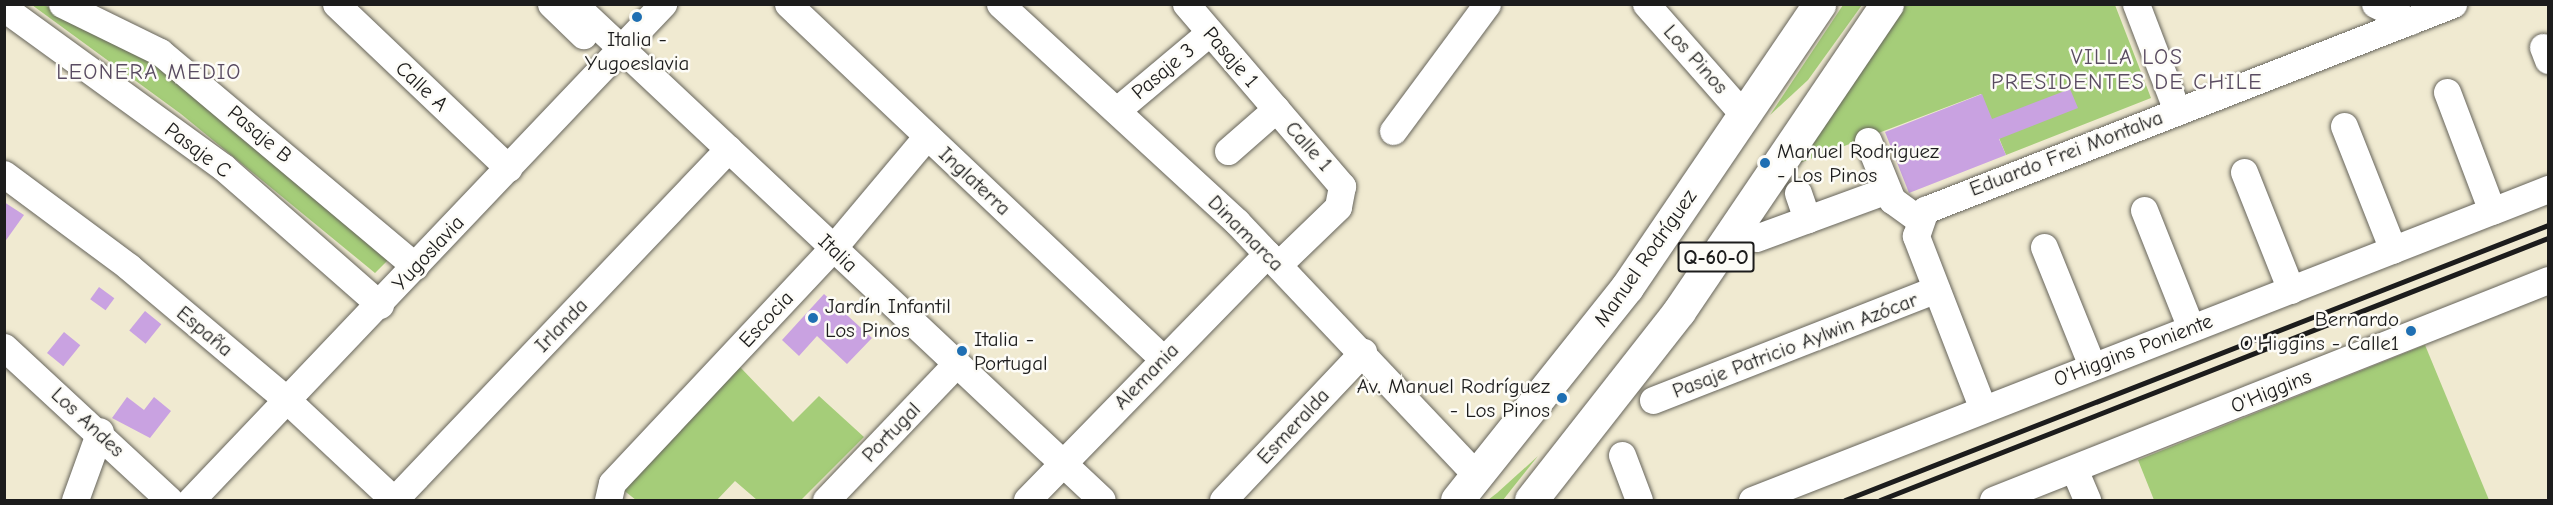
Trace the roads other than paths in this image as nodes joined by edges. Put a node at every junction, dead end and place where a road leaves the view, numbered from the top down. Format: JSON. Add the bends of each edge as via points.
{"nodes":[{"id":1,"x":62,"y":4,"type":"edge"},
{"id":2,"x":336,"y":4,"type":"edge"},
{"id":3,"x":551,"y":4,"type":"edge"},
{"id":4,"x":574,"y":4,"type":"edge"},
{"id":5,"x":663,"y":4,"type":"edge"},
{"id":6,"x":788,"y":4,"type":"edge"},
{"id":7,"x":1000,"y":4,"type":"edge"},
{"id":8,"x":1186,"y":4,"type":"edge"},
{"id":9,"x":1487,"y":4,"type":"edge"},
{"id":10,"x":1646,"y":4,"type":"edge"},
{"id":11,"x":1819,"y":4,"type":"edge"},
{"id":12,"x":1887,"y":4,"type":"edge"},
{"id":13,"x":2375,"y":4,"type":"edge"},
{"id":14,"x":2453,"y":4,"type":"edge"},
{"id":15,"x":2143,"y":6,"type":"edge"},
{"id":16,"x":4,"y":8,"type":"edge"},
{"id":17,"x":2410,"y":21,"type":"junction"},
{"id":18,"x":1210,"y":32,"type":"junction"},
{"id":19,"x":616,"y":55,"type":"junction"},
{"id":20,"x":2447,"y":93,"type":"dead end"},
{"id":21,"x":1276,"y":109,"type":"junction"},
{"id":22,"x":1117,"y":110,"type":"junction"},
{"id":23,"x":2177,"y":111,"type":"junction"},
{"id":24,"x":1744,"y":115,"type":"junction"},
{"id":25,"x":2344,"y":126,"type":"dead end"},
{"id":26,"x":1393,"y":131,"type":"dead end"},
{"id":27,"x":927,"y":136,"type":"junction"},
{"id":28,"x":1868,"y":141,"type":"dead end"},
{"id":29,"x":728,"y":149,"type":"junction"},
{"id":30,"x":1228,"y":151,"type":"dead end"},
{"id":31,"x":508,"y":168,"type":"junction"},
{"id":32,"x":2244,"y":172,"type":"dead end"},
{"id":33,"x":4,"y":174,"type":"edge"},
{"id":34,"x":2548,"y":189,"type":"edge"},
{"id":35,"x":1887,"y":190,"type":"junction"},
{"id":36,"x":1798,"y":193,"type":"dead end"},
{"id":37,"x":2144,"y":210,"type":"dead end"},
{"id":38,"x":2492,"y":212,"type":"junction"},
{"id":39,"x":1808,"y":219,"type":"junction"},
{"id":40,"x":1918,"y":219,"type":"junction"},
{"id":41,"x":1756,"y":238,"type":"dead end"},
{"id":42,"x":833,"y":248,"type":"junction"},
{"id":43,"x":2044,"y":248,"type":"dead end"},
{"id":44,"x":2393,"y":250,"type":"junction"},
{"id":45,"x":1273,"y":260,"type":"junction"},
{"id":46,"x":415,"y":266,"type":"junction"},
{"id":47,"x":2548,"y":280,"type":"edge"},
{"id":48,"x":1936,"y":289,"type":"junction"},
{"id":49,"x":2291,"y":290,"type":"junction"},
{"id":50,"x":380,"y":305,"type":"junction"},
{"id":51,"x":2191,"y":328,"type":"junction"},
{"id":52,"x":4,"y":347,"type":"edge"},
{"id":53,"x":1363,"y":352,"type":"junction"},
{"id":54,"x":1162,"y":358,"type":"junction"},
{"id":55,"x":956,"y":364,"type":"junction"},
{"id":56,"x":2092,"y":366,"type":"junction"},
{"id":57,"x":287,"y":400,"type":"junction"},
{"id":58,"x":1653,"y":400,"type":"dead end"},
{"id":59,"x":1983,"y":409,"type":"junction"},
{"id":60,"x":100,"y":431,"type":"junction"},
{"id":61,"x":1622,"y":455,"type":"dead end"},
{"id":62,"x":1062,"y":463,"type":"junction"},
{"id":63,"x":2074,"y":469,"type":"junction"},
{"id":64,"x":1467,"y":489,"type":"edge"},
{"id":65,"x":75,"y":501,"type":"edge"},
{"id":66,"x":169,"y":501,"type":"edge"},
{"id":67,"x":191,"y":501,"type":"edge"},
{"id":68,"x":394,"y":501,"type":"edge"},
{"id":69,"x":609,"y":501,"type":"edge"},
{"id":70,"x":826,"y":501,"type":"edge"},
{"id":71,"x":1027,"y":501,"type":"edge"},
{"id":72,"x":1102,"y":501,"type":"edge"},
{"id":73,"x":1223,"y":501,"type":"edge"},
{"id":74,"x":1531,"y":501,"type":"edge"},
{"id":75,"x":1639,"y":501,"type":"edge"},
{"id":76,"x":1752,"y":501,"type":"edge"},
{"id":77,"x":1994,"y":501,"type":"edge"},
{"id":78,"x":2087,"y":501,"type":"edge"}],
"edges":[{"from":1,"to":46,"type":"street","name":"Pasaje B","via":[[160,52]]},
{"from":2,"to":31,"type":"street","name":"Calle A"},
{"from":3,"to":19,"type":"street","name":"Italia"},
{"from":4,"to":19,"type":"street","name":"Italia"},
{"from":5,"to":19,"type":"street","name":"Yugoslavia"},
{"from":6,"to":27,"type":"street","name":"Inglaterra"},
{"from":7,"to":22,"type":"street","name":"Dinamarca"},
{"from":8,"to":18,"type":"street","name":"Pasaje 1"},
{"from":9,"to":26,"type":"street"},
{"from":10,"to":24,"type":"street","name":"Los Pinos"},
{"from":11,"to":24,"type":"main road","name":"Manuel Rodríguez","number":"Q-60-O"},
{"from":12,"to":74,"type":"main road","number":"Q-60-O","via":[[1679,311]]},
{"from":13,"to":17,"type":"street"},
{"from":14,"to":17,"type":"street","name":"Eduardo Frei Montalva"},
{"from":15,"to":23,"type":"street"},
{"from":16,"to":50,"type":"street","name":"Pasaje C","via":[[222,168]]},
{"from":17,"to":23,"type":"street","name":"Eduardo Frei Montalva"},
{"from":18,"to":21,"type":"street","name":"Pasaje 1"},
{"from":18,"to":22,"type":"street","name":"Pasaje 3"},
{"from":19,"to":29,"type":"street","name":"Italia"},
{"from":19,"to":31,"type":"street","name":"Yugoslavia"},
{"from":20,"to":38,"type":"street"},
{"from":21,"to":30,"type":"street"},
{"from":21,"to":45,"type":"street","name":"Calle 1","via":[[1335,174],[1342,193],[1338,207]]},
{"from":22,"to":45,"type":"street","name":"Dinamarca"},
{"from":23,"to":40,"type":"street","name":"Eduardo Frei Montalva","via":[[1936,203]]},
{"from":24,"to":64,"type":"main road","name":"Manuel Rodríguez","number":"Q-60-O","via":[[1627,287]]},
{"from":25,"to":44,"type":"street"},
{"from":27,"to":42,"type":"street","name":"Escocia"},
{"from":27,"to":54,"type":"street","name":"Inglaterra"},
{"from":28,"to":35,"type":"street"},
{"from":29,"to":42,"type":"street","name":"Italia"},
{"from":29,"to":68,"type":"street","name":"Irlanda"},
{"from":31,"to":46,"type":"street","name":"Yugoslavia"},
{"from":32,"to":49,"type":"street"},
{"from":33,"to":57,"type":"street","name":"España","via":[[129,267]]},
{"from":34,"to":38,"type":"street","name":"O'Higgins Poniente"},
{"from":35,"to":39,"type":"street"},
{"from":35,"to":40,"type":"street","via":[[1900,209]]},
{"from":36,"to":39,"type":"street"},
{"from":37,"to":51,"type":"street"},
{"from":38,"to":44,"type":"street","name":"O'Higgins Poniente"},
{"from":39,"to":41,"type":"street"},
{"from":40,"to":48,"type":"street","via":[[1916,236]]},
{"from":42,"to":55,"type":"street","name":"Italia"},
{"from":42,"to":69,"type":"street","name":"Escocia","via":[[612,483]]},
{"from":43,"to":56,"type":"street"},
{"from":44,"to":49,"type":"street","name":"O'Higgins Poniente"},
{"from":45,"to":53,"type":"street","name":"Dinamarca"},
{"from":45,"to":54,"type":"street","name":"Alemania"},
{"from":46,"to":50,"type":"street","name":"Yugoslavia"},
{"from":47,"to":63,"type":"street","name":"O'Higgins"},
{"from":48,"to":58,"type":"street","name":"Pasaje Patricio Aylwin Azócar"},
{"from":48,"to":59,"type":"street"},
{"from":49,"to":51,"type":"street","name":"O'Higgins Poniente"},
{"from":50,"to":57,"type":"street","name":"Yugoslavia"},
{"from":51,"to":56,"type":"street","name":"O'Higgins Poniente"},
{"from":52,"to":60,"type":"street","name":"Los Andes"},
{"from":53,"to":64,"type":"street","name":"Dinamarca"},
{"from":53,"to":73,"type":"street","name":"Esmeralda"},
{"from":54,"to":62,"type":"street","name":"Alemania"},
{"from":55,"to":62,"type":"street","name":"Italia"},
{"from":55,"to":70,"type":"street","name":"Portugal"},
{"from":56,"to":59,"type":"street","name":"O'Higgins Poniente"},
{"from":57,"to":67,"type":"street","name":"Yugoslavia"},
{"from":57,"to":68,"type":"street","name":"España"},
{"from":59,"to":76,"type":"street","name":"O'Higgins Poniente"},
{"from":60,"to":65,"type":"street"},
{"from":60,"to":66,"type":"street","name":"Los Andes"},
{"from":61,"to":75,"type":"street"},
{"from":62,"to":71,"type":"street","name":"Alemania"},
{"from":62,"to":72,"type":"street","name":"Italia"},
{"from":63,"to":77,"type":"street","name":"O'Higgins"},
{"from":63,"to":78,"type":"street"}]}
